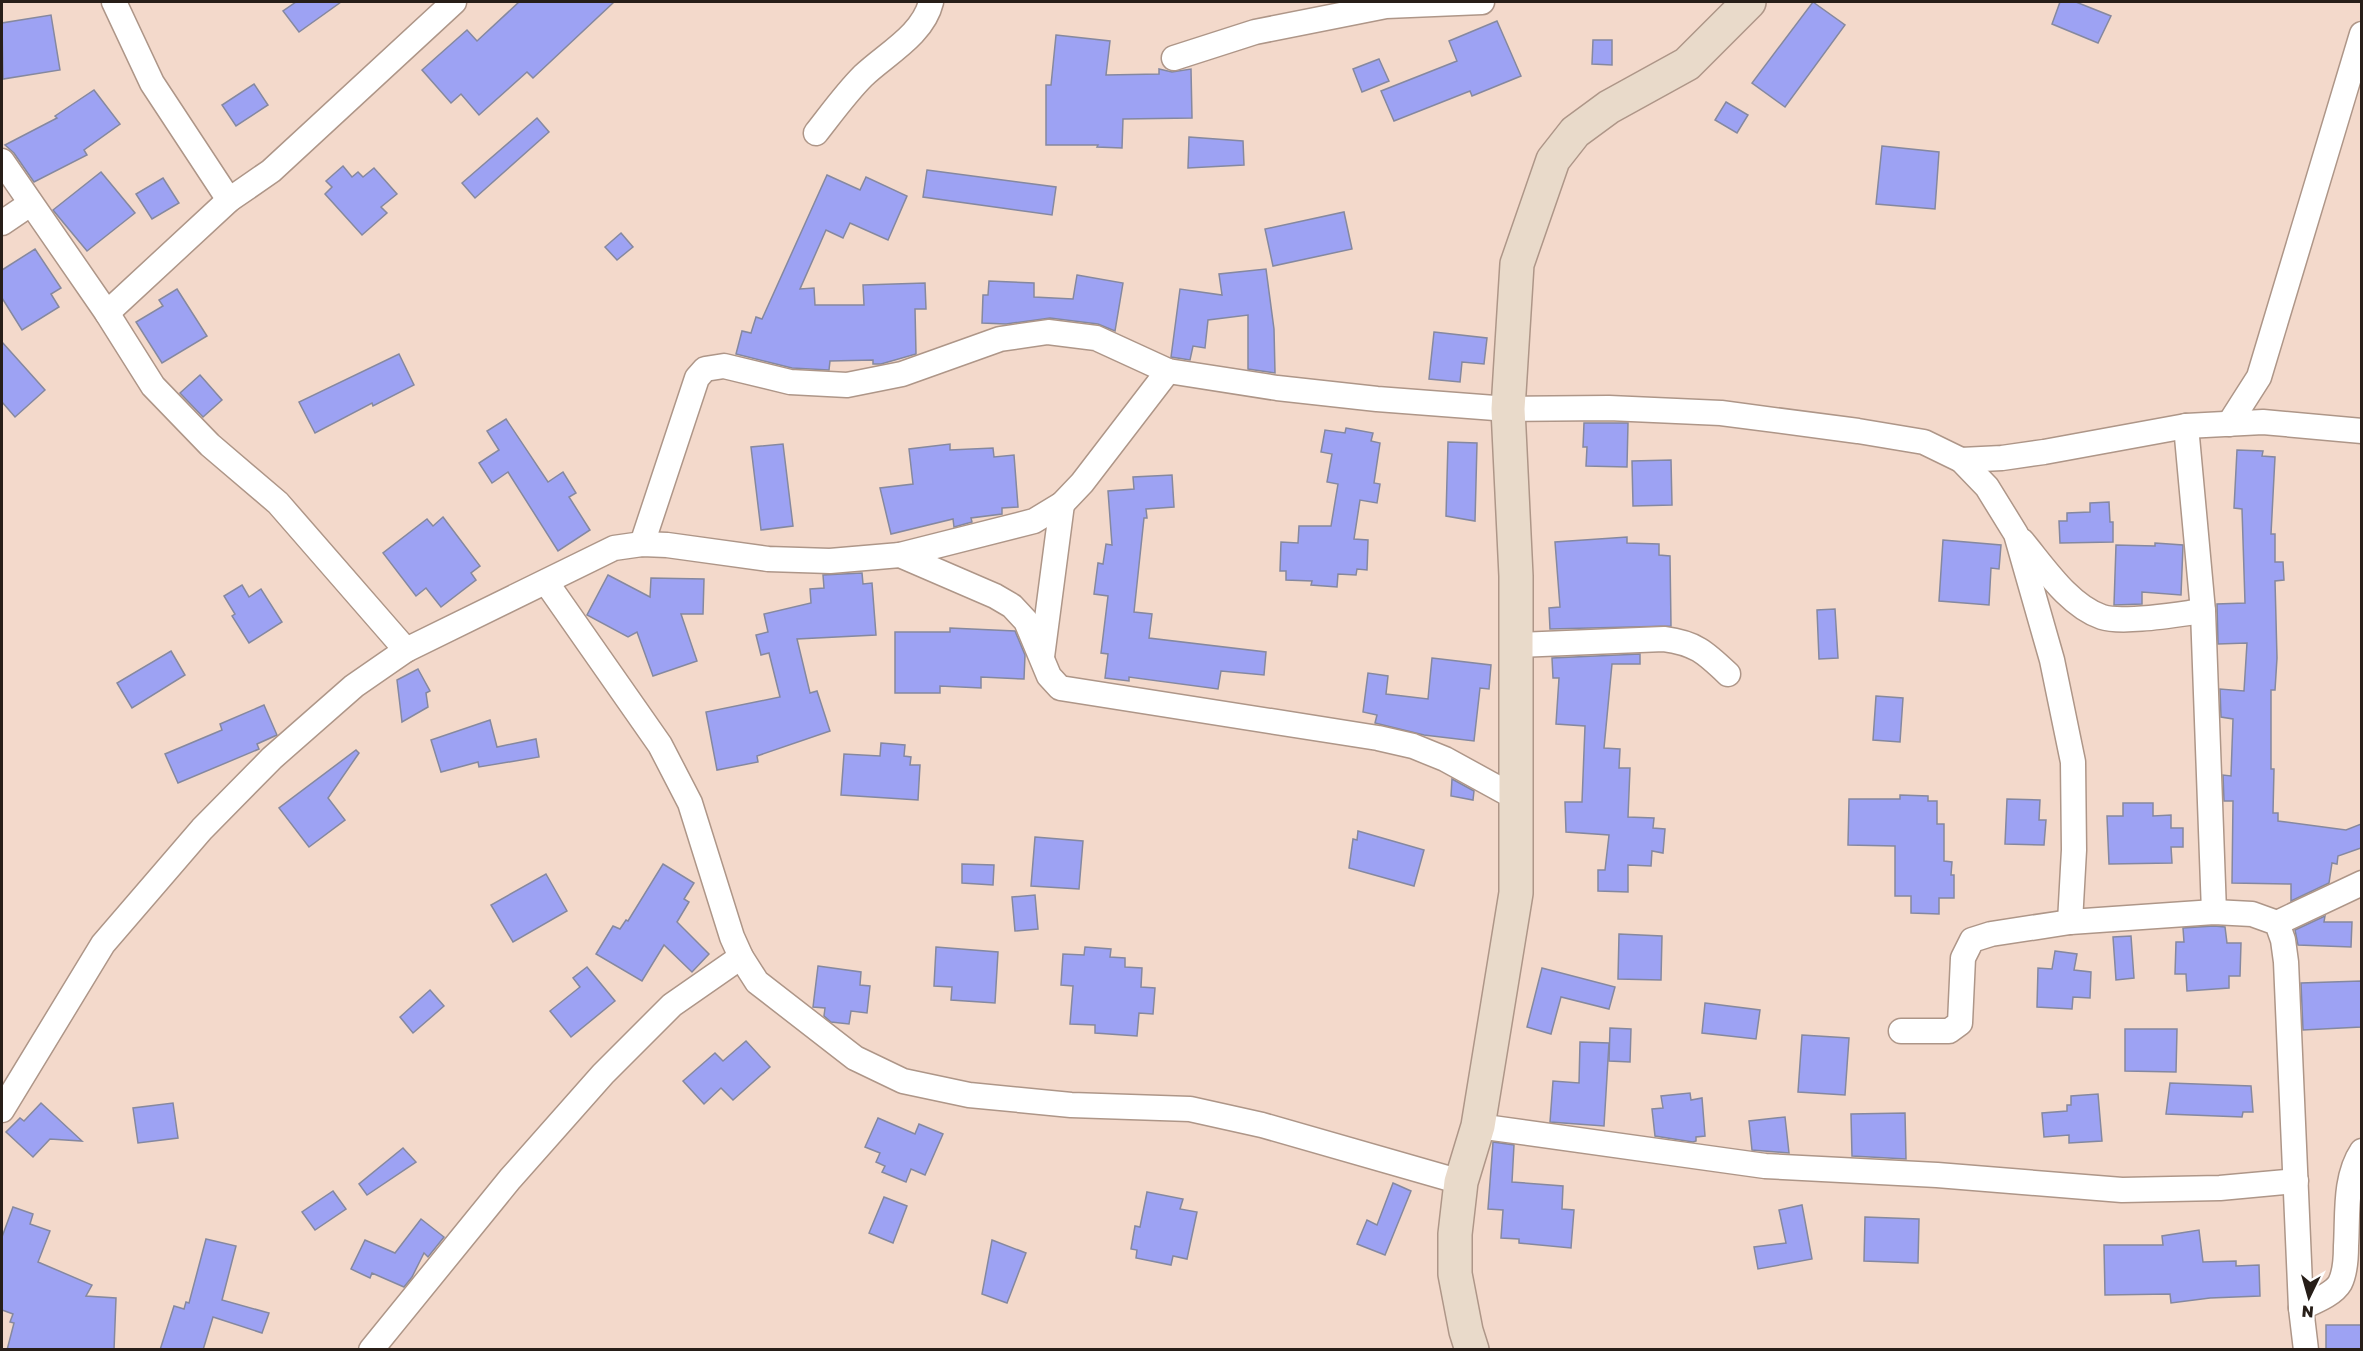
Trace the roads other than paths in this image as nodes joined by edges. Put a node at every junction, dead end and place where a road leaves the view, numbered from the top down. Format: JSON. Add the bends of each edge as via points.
{"nodes":[{"id":1,"x":114,"y":2,"type":"edge"},
{"id":2,"x":454,"y":2,"type":"edge"},
{"id":3,"x":931,"y":2,"type":"edge"},
{"id":4,"x":1482,"y":2,"type":"edge"},
{"id":5,"x":1749,"y":2,"type":"edge"},
{"id":6,"x":2361,"y":34,"type":"edge"},
{"id":7,"x":1174,"y":58,"type":"dead end"},
{"id":8,"x":816,"y":133,"type":"dead end"},
{"id":9,"x":2,"y":161,"type":"edge"},
{"id":10,"x":228,"y":200,"type":"junction"},
{"id":11,"x":30,"y":204,"type":"junction"},
{"id":12,"x":2,"y":223,"type":"edge"},
{"id":13,"x":107,"y":313,"type":"junction"},
{"id":14,"x":1168,"y":371,"type":"junction"},
{"id":15,"x":1508,"y":409,"type":"junction"},
{"id":16,"x":2229,"y":424,"type":"junction"},
{"id":17,"x":2187,"y":426,"type":"junction"},
{"id":18,"x":2361,"y":431,"type":"edge"},
{"id":19,"x":1961,"y":460,"type":"junction"},
{"id":20,"x":1062,"y":504,"type":"junction"},
{"id":21,"x":2016,"y":534,"type":"junction"},
{"id":22,"x":642,"y":544,"type":"junction"},
{"id":23,"x":900,"y":555,"type":"junction"},
{"id":24,"x":546,"y":582,"type":"junction"},
{"id":25,"x":2203,"y":611,"type":"junction"},
{"id":26,"x":1516,"y":645,"type":"junction"},
{"id":27,"x":406,"y":651,"type":"junction"},
{"id":28,"x":1042,"y":657,"type":"junction"},
{"id":29,"x":1728,"y":674,"type":"dead end"},
{"id":30,"x":1516,"y":798,"type":"junction"},
{"id":31,"x":2361,"y":883,"type":"edge"},
{"id":32,"x":2214,"y":912,"type":"junction"},
{"id":33,"x":2070,"y":922,"type":"junction"},
{"id":34,"x":2277,"y":923,"type":"junction"},
{"id":35,"x":741,"y":957,"type":"junction"},
{"id":36,"x":1901,"y":1031,"type":"dead end"},
{"id":37,"x":2,"y":1110,"type":"edge"},
{"id":38,"x":1478,"y":1126,"type":"junction"},
{"id":39,"x":2361,"y":1151,"type":"edge"},
{"id":40,"x":2296,"y":1181,"type":"junction"},
{"id":41,"x":1461,"y":1182,"type":"junction"},
{"id":42,"x":2301,"y":1308,"type":"junction"},
{"id":43,"x":371,"y":1350,"type":"edge"},
{"id":44,"x":1472,"y":1350,"type":"edge"},
{"id":45,"x":2306,"y":1350,"type":"edge"}],
"edges":[{"from":1,"to":10,"type":"street","via":[[152,83]]},
{"from":2,"to":10,"type":"street","via":[[271,171]]},
{"from":3,"to":8,"type":"street","via":[[916,29],[863,76]]},
{"from":4,"to":7,"type":"street","via":[[1386,6],[1254,32]]},
{"from":5,"to":15,"type":"street","via":[[1687,64],[1600,113],[1575,132],[1554,160],[1517,264]]},
{"from":6,"to":16,"type":"street","via":[[2259,378]]},
{"from":9,"to":11,"type":"street"},
{"from":10,"to":13,"type":"street"},
{"from":11,"to":12,"type":"street"},
{"from":11,"to":13,"type":"street"},
{"from":13,"to":27,"type":"street","via":[[153,386],[210,445],[278,503]]},
{"from":14,"to":15,"type":"street","via":[[1299,390]]},
{"from":14,"to":20,"type":"street"},
{"from":14,"to":22,"type":"street","via":[[1096,338],[1048,332],[1000,339],[902,374],[847,385],[790,382],[724,366],[705,369],[698,378]]},
{"from":15,"to":19,"type":"street","via":[[1721,413],[1924,442]]},
{"from":15,"to":26,"type":"street"},
{"from":16,"to":17,"type":"street"},
{"from":16,"to":18,"type":"street","via":[[2264,422]]},
{"from":17,"to":19,"type":"street","via":[[2044,453]]},
{"from":17,"to":25,"type":"street"},
{"from":19,"to":21,"type":"street","via":[[1987,487]]},
{"from":20,"to":23,"type":"street","via":[[1034,521]]},
{"from":20,"to":28,"type":"street"},
{"from":21,"to":25,"type":"street","via":[[2072,600],[2102,617],[2136,619]]},
{"from":21,"to":33,"type":"street","via":[[2052,660],[2073,762]]},
{"from":22,"to":23,"type":"street","via":[[768,559],[830,561]]},
{"from":22,"to":24,"type":"street","via":[[614,548]]},
{"from":23,"to":28,"type":"street","via":[[1012,606],[1026,621]]},
{"from":24,"to":27,"type":"street"},
{"from":24,"to":35,"type":"street","via":[[660,745],[690,803]]},
{"from":25,"to":32,"type":"street"},
{"from":26,"to":29,"type":"street","via":[[1664,639],[1685,642],[1704,651]]},
{"from":26,"to":30,"type":"street"},
{"from":27,"to":37,"type":"street","via":[[354,686],[272,758],[202,828],[104,944]]},
{"from":28,"to":30,"type":"street","via":[[1049,676],[1060,688],[1413,746]]},
{"from":30,"to":38,"type":"street","via":[[1516,893]]},
{"from":31,"to":34,"type":"street"},
{"from":32,"to":33,"type":"street"},
{"from":32,"to":34,"type":"street","via":[[2252,914]]},
{"from":33,"to":36,"type":"street","via":[[1972,940],[1963,958],[1960,1023],[1949,1031]]},
{"from":34,"to":40,"type":"street","via":[[2286,962]]},
{"from":35,"to":41,"type":"street","via":[[757,982],[855,1058],[903,1081],[980,1096],[1071,1105],[1190,1109],[1262,1125]]},
{"from":35,"to":43,"type":"street","via":[[672,1005],[603,1074],[510,1179]]},
{"from":38,"to":40,"type":"street","via":[[1765,1166],[2122,1190],[2220,1188]]},
{"from":38,"to":41,"type":"street"},
{"from":39,"to":42,"type":"street","via":[[2353,1164],[2349,1186],[2346,1260],[2339,1283]]},
{"from":40,"to":42,"type":"street"},
{"from":41,"to":44,"type":"street","via":[[1455,1274]]},
{"from":42,"to":45,"type":"street"}]}
